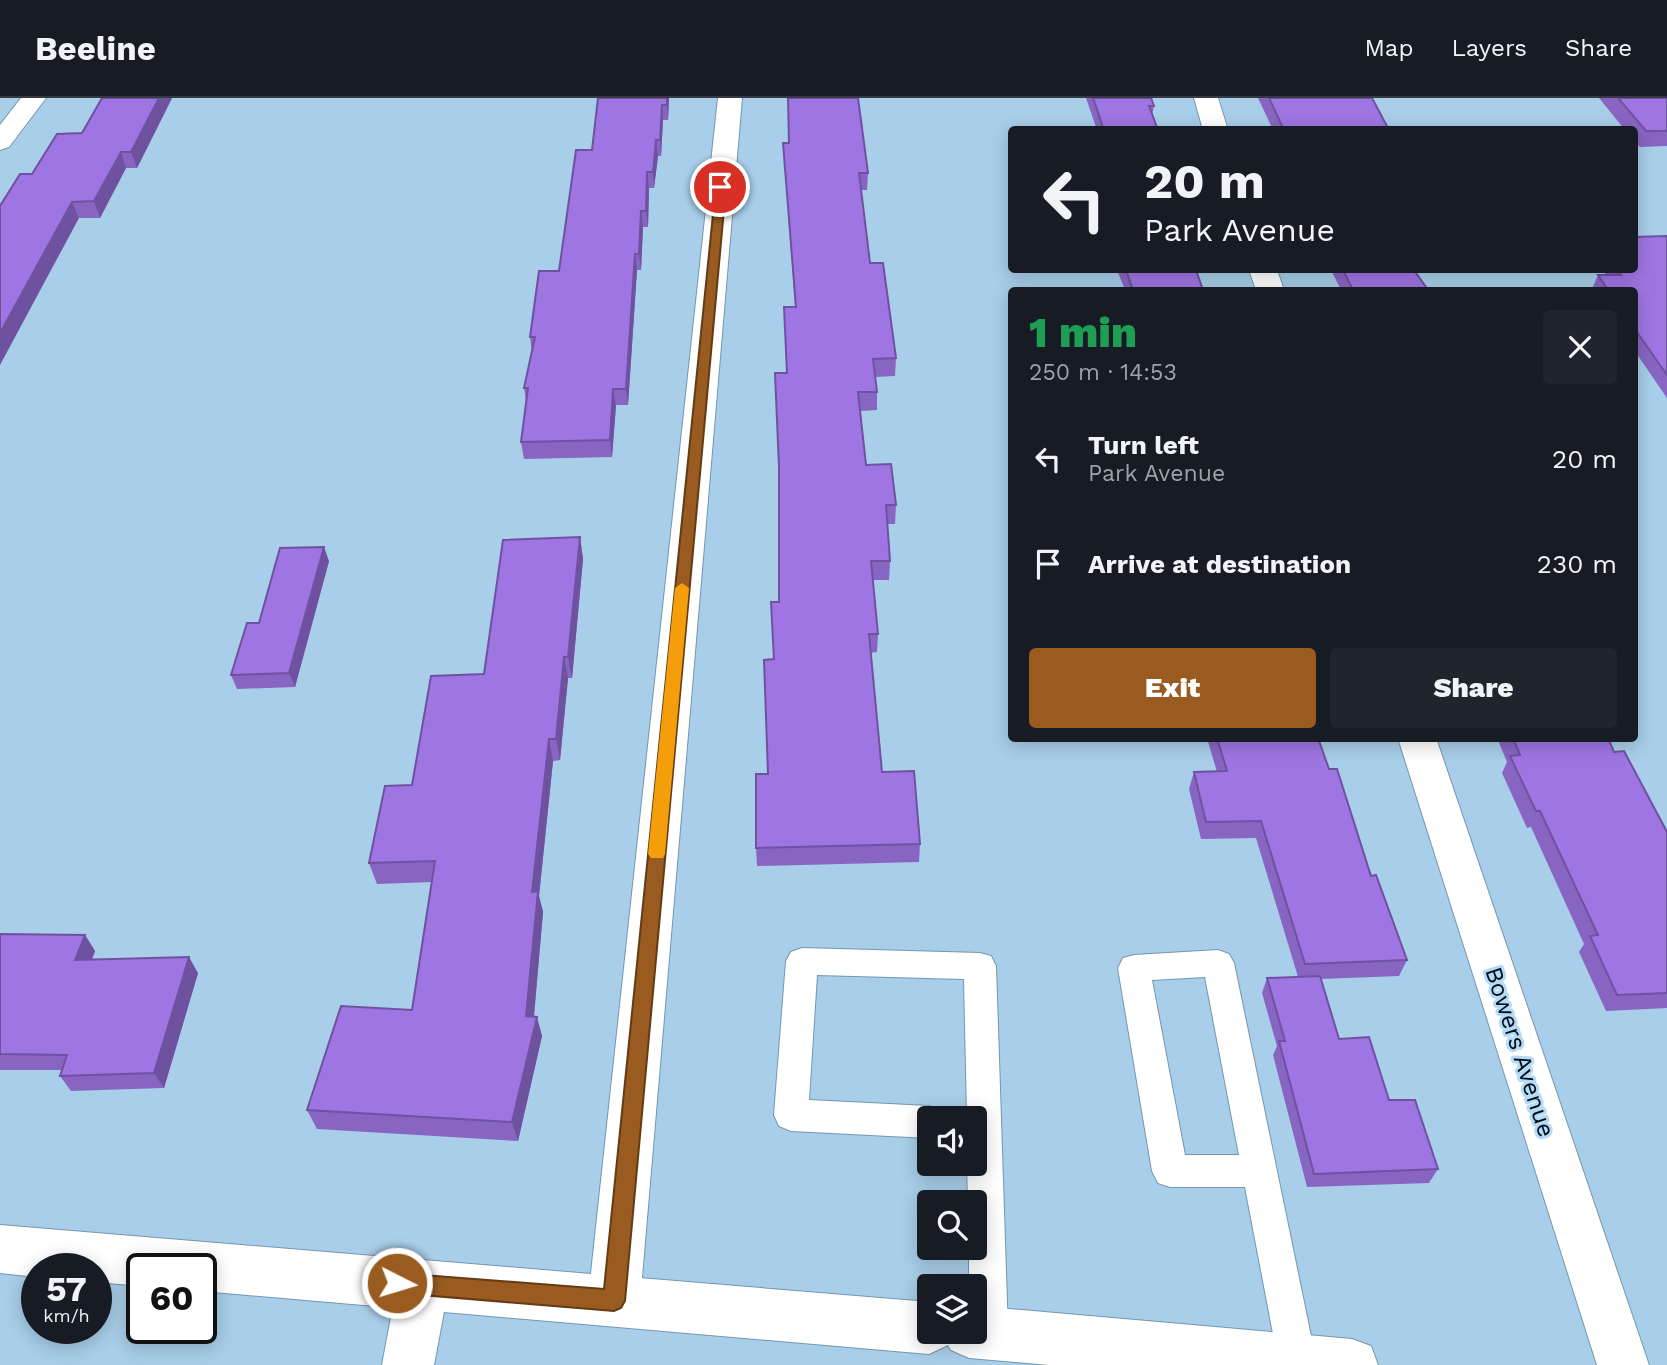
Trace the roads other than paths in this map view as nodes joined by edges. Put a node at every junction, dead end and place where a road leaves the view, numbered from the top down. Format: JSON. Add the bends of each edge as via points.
{"nodes":[{"id":1,"x":34,"y":98,"type":"edge"},
{"id":2,"x":730,"y":98,"type":"edge"},
{"id":3,"x":1206,"y":98,"type":"edge"},
{"id":4,"x":1215,"y":126,"type":"edge"},
{"id":5,"x":0,"y":142,"type":"edge"},
{"id":6,"x":1418,"y":742,"type":"edge"},
{"id":7,"x":979,"y":1106,"type":"edge"},
{"id":8,"x":917,"y":1121,"type":"edge"},
{"id":9,"x":1258,"y":1171,"type":"junction"},
{"id":10,"x":979,"y":1176,"type":"edge"},
{"id":11,"x":0,"y":1249,"type":"edge"},
{"id":12,"x":979,"y":1274,"type":"edge"},
{"id":13,"x":423,"y":1285,"type":"junction"},
{"id":14,"x":614,"y":1301,"type":"junction"},
{"id":15,"x":917,"y":1327,"type":"edge"},
{"id":16,"x":987,"y":1334,"type":"edge"},
{"id":17,"x":1298,"y":1363,"type":"edge"},
{"id":18,"x":408,"y":1365,"type":"edge"},
{"id":19,"x":1352,"y":1365,"type":"edge"},
{"id":20,"x":1623,"y":1365,"type":"edge"}],
"edges":[{"from":1,"to":5,"type":"street"},
{"from":2,"to":14,"type":"street"},
{"from":3,"to":4,"type":"street"},
{"from":6,"to":20,"type":"street","name":"Bowers Avenue"},
{"from":7,"to":8,"type":"lane","via":[[980,966],[802,961],[791,1115]]},
{"from":9,"to":9,"type":"lane","via":[[1218,963],[1134,968],[1170,1171]]},
{"from":9,"to":17,"type":"lane"},
{"from":10,"to":12,"type":"lane"},
{"from":11,"to":13,"type":"street"},
{"from":13,"to":14,"type":"street"},
{"from":13,"to":18,"type":"street"},
{"from":14,"to":15,"type":"street"},
{"from":16,"to":17,"type":"street"},
{"from":17,"to":19,"type":"street"}]}
